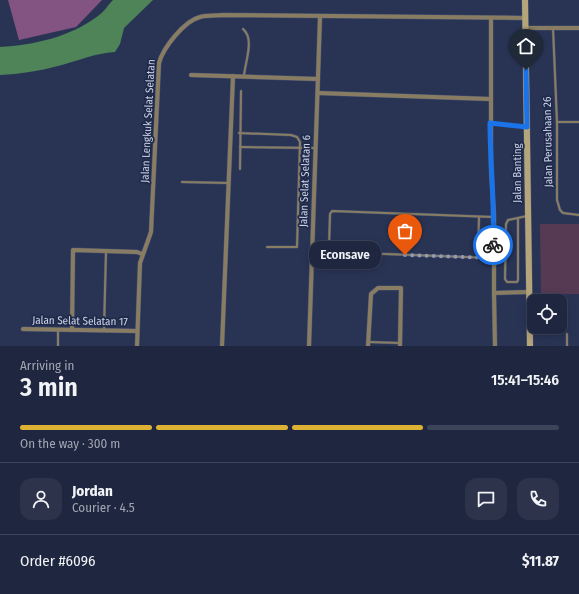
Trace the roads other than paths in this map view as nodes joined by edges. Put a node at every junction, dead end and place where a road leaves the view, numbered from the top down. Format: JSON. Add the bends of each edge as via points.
{"nodes":[{"id":1,"x":525,"y":0,"type":"edge"},
{"id":2,"x":313,"y":17,"type":"junction"},
{"id":3,"x":320,"y":17,"type":"junction"},
{"id":4,"x":330,"y":17,"type":"junction"},
{"id":5,"x":491,"y":18,"type":"junction"},
{"id":6,"x":525,"y":18,"type":"junction"},
{"id":7,"x":320,"y":27,"type":"junction"},
{"id":8,"x":525,"y":28,"type":"junction"},
{"id":9,"x":553,"y":28,"type":"junction"},
{"id":10,"x":579,"y":28,"type":"edge"},
{"id":11,"x":243,"y":29,"type":"dead end"},
{"id":12,"x":191,"y":75,"type":"dead end"},
{"id":13,"x":233,"y":76,"type":"junction"},
{"id":14,"x":244,"y":77,"type":"junction"},
{"id":15,"x":318,"y":79,"type":"junction"},
{"id":16,"x":241,"y":91,"type":"dead end"},
{"id":17,"x":318,"y":93,"type":"junction"},
{"id":18,"x":490,"y":98,"type":"junction"},
{"id":19,"x":557,"y":122,"type":"junction"},
{"id":20,"x":579,"y":122,"type":"edge"},
{"id":21,"x":490,"y":123,"type":"junction"},
{"id":22,"x":527,"y":127,"type":"junction"},
{"id":23,"x":239,"y":133,"type":"junction"},
{"id":24,"x":240,"y":147,"type":"junction"},
{"id":25,"x":301,"y":148,"type":"junction"},
{"id":26,"x":315,"y":148,"type":"junction"},
{"id":27,"x":240,"y":168,"type":"dead end"},
{"id":28,"x":182,"y":182,"type":"dead end"},
{"id":29,"x":229,"y":183,"type":"junction"},
{"id":30,"x":579,"y":215,"type":"edge"},
{"id":31,"x":527,"y":216,"type":"junction"},
{"id":32,"x":479,"y":217,"type":"junction"},
{"id":33,"x":494,"y":217,"type":"junction"},
{"id":34,"x":518,"y":218,"type":"junction"},
{"id":35,"x":267,"y":247,"type":"dead end"},
{"id":36,"x":106,"y":251,"type":"junction"},
{"id":37,"x":142,"y":254,"type":"junction"},
{"id":38,"x":478,"y":257,"type":"junction"},
{"id":39,"x":493,"y":258,"type":"junction"},
{"id":40,"x":529,"y":292,"type":"junction"},
{"id":41,"x":494,"y":293,"type":"junction"},
{"id":42,"x":23,"y":329,"type":"dead end"},
{"id":43,"x":58,"y":329,"type":"junction"},
{"id":44,"x":72,"y":330,"type":"junction"},
{"id":45,"x":104,"y":330,"type":"junction"},
{"id":46,"x":137,"y":331,"type":"junction"},
{"id":47,"x":567,"y":334,"type":"dead end"},
{"id":48,"x":368,"y":344,"type":"edge"},
{"id":49,"x":400,"y":344,"type":"edge"},
{"id":50,"x":58,"y":346,"type":"edge"},
{"id":51,"x":137,"y":346,"type":"edge"},
{"id":52,"x":222,"y":346,"type":"edge"},
{"id":53,"x":309,"y":346,"type":"edge"},
{"id":54,"x":496,"y":346,"type":"edge"},
{"id":55,"x":530,"y":346,"type":"edge"},
{"id":56,"x":567,"y":346,"type":"edge"}],
"edges":[{"from":1,"to":6,"type":"main road","name":"Jalan Banting"},
{"from":2,"to":3,"type":"street","name":"Jalan Lengkuk Selat Selatan"},
{"from":2,"to":7,"type":"street"},
{"from":2,"to":37,"type":"street","name":"Jalan Lengkuk Selat Selatan","via":[[200,17],[186,25],[162,52],[159,63],[151,232]]},
{"from":3,"to":4,"type":"street","name":"Jalan Lengkuk Selat Selatan"},
{"from":3,"to":7,"type":"street","name":"Jalan Selat Selatan 6"},
{"from":4,"to":5,"type":"street","name":"Jalan Lengkuk Selat Selatan"},
{"from":4,"to":7,"type":"street"},
{"from":5,"to":6,"type":"street","name":"Jalan Lengkuk Selat Selatan"},
{"from":5,"to":18,"type":"street"},
{"from":6,"to":8,"type":"main road","name":"Jalan Banting"},
{"from":7,"to":15,"type":"street","name":"Jalan Selat Selatan 6"},
{"from":8,"to":9,"type":"street"},
{"from":8,"to":22,"type":"main road","name":"Jalan Banting"},
{"from":9,"to":10,"type":"street"},
{"from":9,"to":19,"type":"lane","name":"Jalan Perusahaan 26"},
{"from":11,"to":14,"type":"lane","via":[[248,38],[248,60]]},
{"from":12,"to":13,"type":"street"},
{"from":13,"to":14,"type":"street"},
{"from":13,"to":29,"type":"street"},
{"from":14,"to":15,"type":"street"},
{"from":15,"to":17,"type":"street","name":"Jalan Selat Selatan 6"},
{"from":16,"to":23,"type":"lane"},
{"from":17,"to":18,"type":"street"},
{"from":17,"to":26,"type":"street","name":"Jalan Selat Selatan 6"},
{"from":18,"to":21,"type":"street"},
{"from":19,"to":20,"type":"lane"},
{"from":19,"to":30,"type":"lane","name":"Jalan Perusahaan 26","via":[[558,205],[563,213]]},
{"from":21,"to":22,"type":"lane"},
{"from":21,"to":33,"type":"street"},
{"from":22,"to":31,"type":"main road","name":"Jalan Banting"},
{"from":23,"to":24,"type":"lane"},
{"from":23,"to":25,"type":"lane","via":[[291,134],[298,138]]},
{"from":24,"to":25,"type":"lane"},
{"from":24,"to":27,"type":"lane"},
{"from":25,"to":26,"type":"lane"},
{"from":25,"to":35,"type":"lane","via":[[297,246]]},
{"from":26,"to":53,"type":"street","name":"Jalan Selat Selatan 6"},
{"from":28,"to":29,"type":"lane"},
{"from":29,"to":52,"type":"street"},
{"from":31,"to":34,"type":"lane"},
{"from":31,"to":40,"type":"main road","name":"Jalan Banting"},
{"from":32,"to":33,"type":"lane"},
{"from":32,"to":38,"type":"lane"},
{"from":32,"to":38,"type":"lane","via":[[332,211],[328,248],[332,252]]},
{"from":33,"to":39,"type":"street"},
{"from":34,"to":34,"type":"lane","via":[[508,220],[506,224],[507,282],[518,280]]},
{"from":36,"to":37,"type":"street"},
{"from":36,"to":44,"type":"street","via":[[74,250]]},
{"from":36,"to":45,"type":"lane"},
{"from":37,"to":46,"type":"street","name":"Jalan Lengkuk Selat Selatan"},
{"from":38,"to":39,"type":"lane"},
{"from":39,"to":41,"type":"street"},
{"from":40,"to":41,"type":"street"},
{"from":40,"to":55,"type":"main road","name":"Jalan Banting"},
{"from":41,"to":54,"type":"street"},
{"from":42,"to":43,"type":"street","name":"Jalan Selat Selatan 17"},
{"from":43,"to":44,"type":"street","name":"Jalan Selat Selatan 17"},
{"from":43,"to":50,"type":"lane"},
{"from":44,"to":45,"type":"street","name":"Jalan Selat Selatan 17"},
{"from":45,"to":46,"type":"street","name":"Jalan Selat Selatan 17"},
{"from":46,"to":51,"type":"street","name":"Jalan Lengkuk Selat Selatan"},
{"from":47,"to":56,"type":"lane"},
{"from":48,"to":49,"type":"lane"},
{"from":48,"to":49,"type":"street","via":[[371,294],[378,288],[401,288]]}]}
